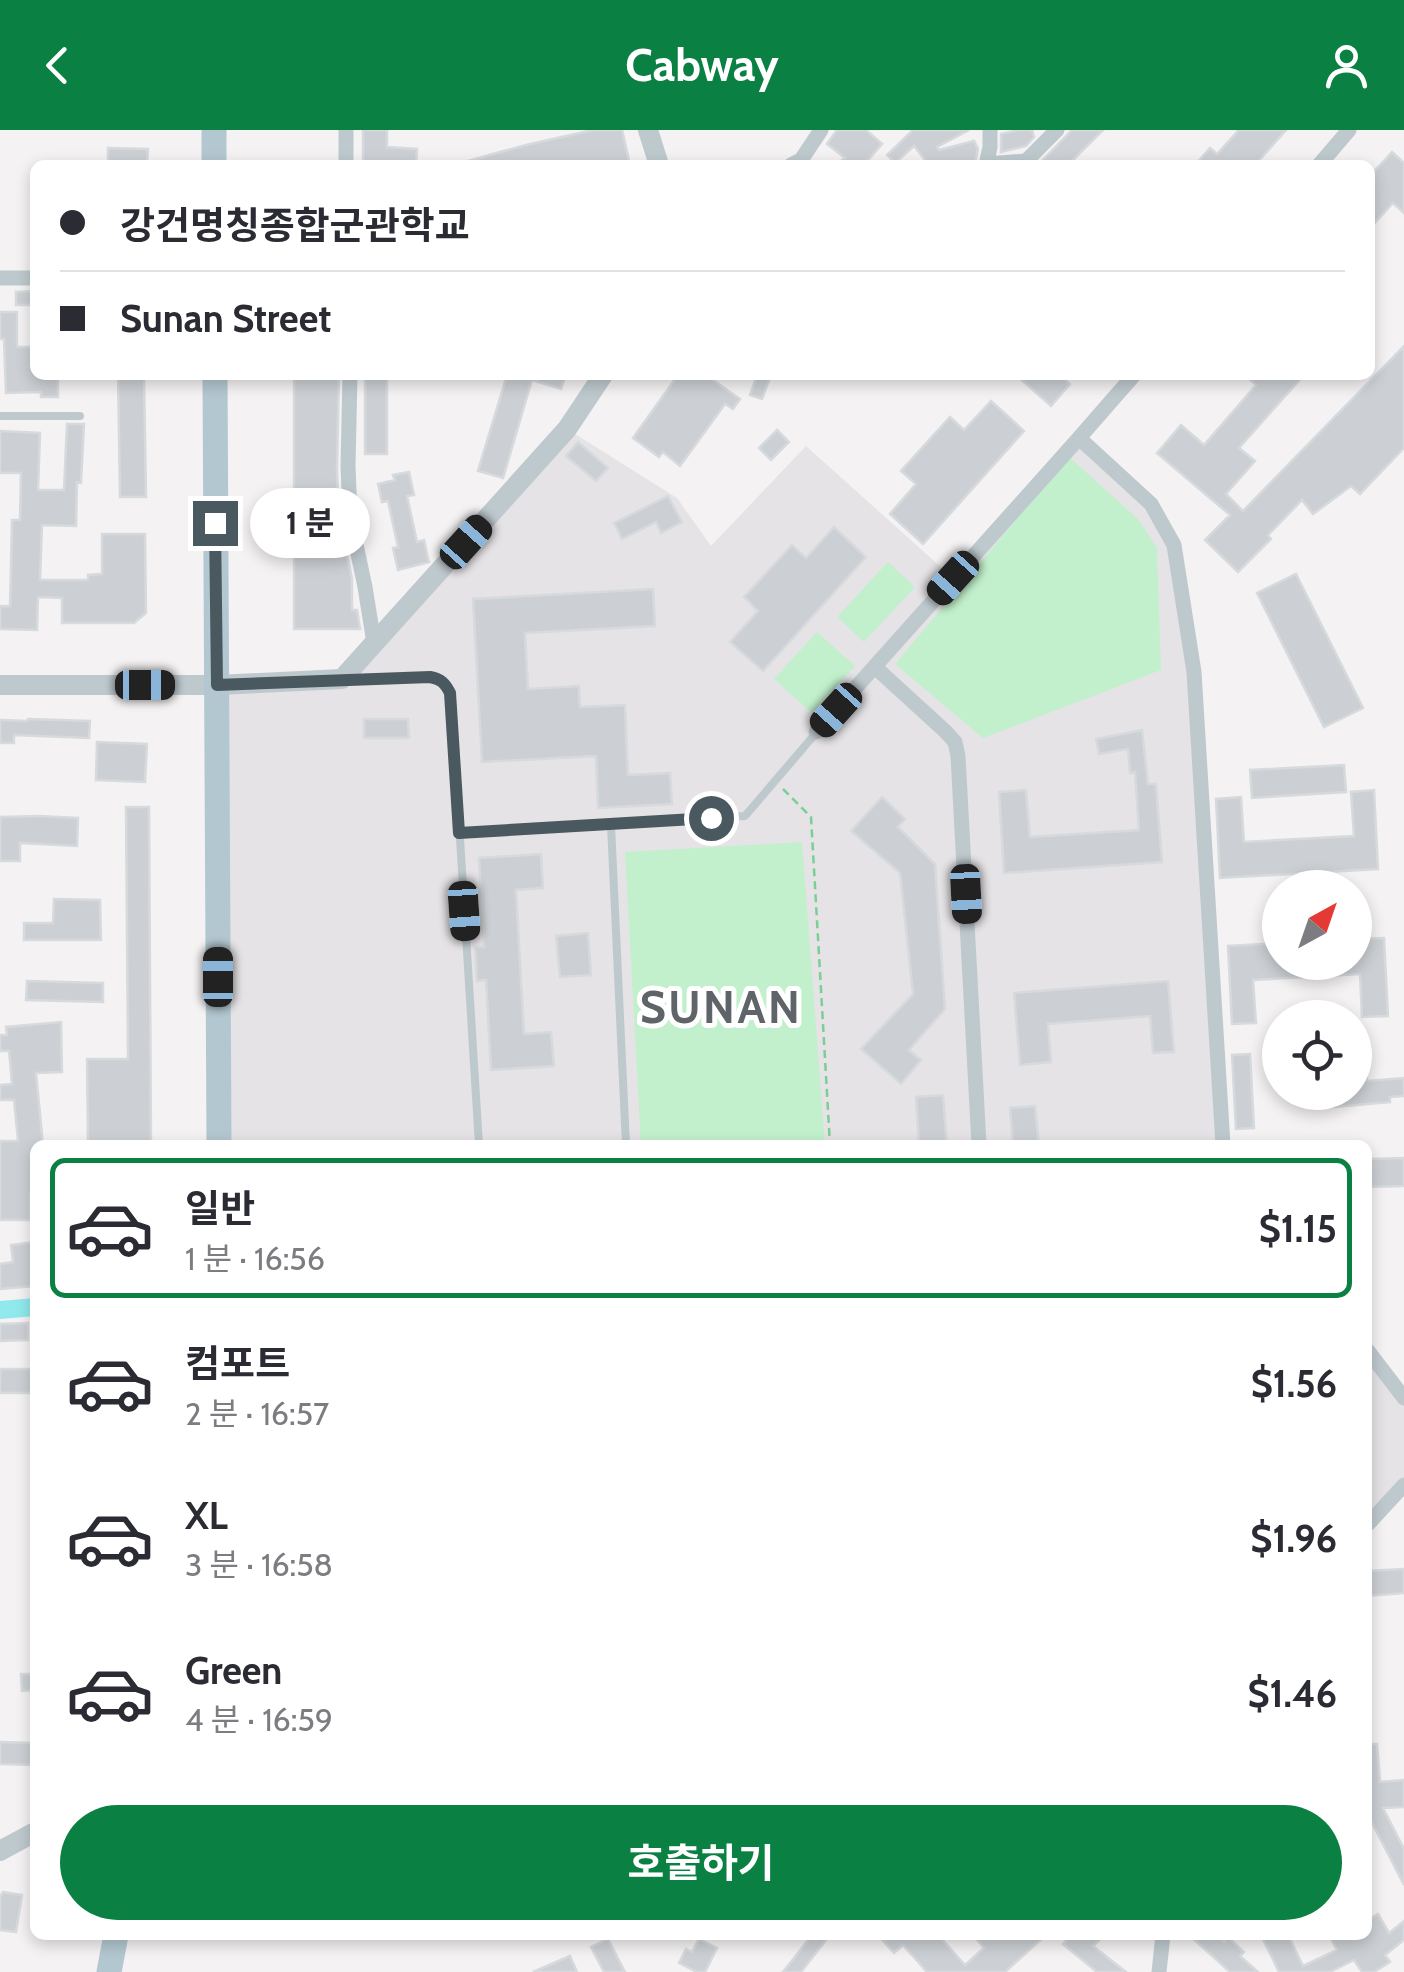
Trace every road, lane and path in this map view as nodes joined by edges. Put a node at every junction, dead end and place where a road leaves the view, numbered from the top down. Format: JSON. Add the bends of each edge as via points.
{"nodes":[{"id":1,"x":214,"y":130,"type":"edge"},
{"id":2,"x":346,"y":130,"type":"edge"},
{"id":3,"x":648,"y":130,"type":"edge"},
{"id":4,"x":821,"y":130,"type":"edge"},
{"id":5,"x":990,"y":130,"type":"edge"},
{"id":6,"x":1057,"y":130,"type":"edge"},
{"id":7,"x":1350,"y":130,"type":"edge"},
{"id":8,"x":214,"y":160,"type":"edge"},
{"id":9,"x":346,"y":160,"type":"edge"},
{"id":10,"x":657,"y":160,"type":"edge"},
{"id":11,"x":801,"y":160,"type":"edge"},
{"id":12,"x":987,"y":160,"type":"edge"},
{"id":13,"x":1027,"y":160,"type":"edge"},
{"id":14,"x":1323,"y":160,"type":"edge"},
{"id":15,"x":0,"y":278,"type":"edge"},
{"id":16,"x":30,"y":278,"type":"edge"},
{"id":17,"x":215,"y":380,"type":"edge"},
{"id":18,"x":350,"y":380,"type":"edge"},
{"id":19,"x":600,"y":380,"type":"edge"},
{"id":20,"x":1130,"y":380,"type":"edge"},
{"id":21,"x":0,"y":416,"type":"edge"},
{"id":22,"x":80,"y":416,"type":"dead end"},
{"id":23,"x":1079,"y":438,"type":"junction"},
{"id":24,"x":374,"y":644,"type":"junction"},
{"id":25,"x":874,"y":667,"type":"junction"},
{"id":26,"x":342,"y":679,"type":"junction"},
{"id":27,"x":0,"y":685,"type":"edge"},
{"id":28,"x":217,"y":685,"type":"junction"},
{"id":29,"x":816,"y":732,"type":"joint"},
{"id":30,"x":774,"y":781,"type":"junction"},
{"id":31,"x":611,"y":825,"type":"junction"},
{"id":32,"x":459,"y":833,"type":"junction"},
{"id":33,"x":219,"y":1140,"type":"edge"},
{"id":34,"x":478,"y":1140,"type":"edge"},
{"id":35,"x":626,"y":1140,"type":"edge"},
{"id":36,"x":830,"y":1140,"type":"edge"},
{"id":37,"x":979,"y":1140,"type":"edge"},
{"id":38,"x":1223,"y":1140,"type":"edge"},
{"id":39,"x":1372,"y":1356,"type":"edge"},
{"id":40,"x":1404,"y":1398,"type":"edge"},
{"id":41,"x":1404,"y":1486,"type":"edge"},
{"id":42,"x":1372,"y":1520,"type":"edge"},
{"id":43,"x":30,"y":1835,"type":"edge"},
{"id":44,"x":0,"y":1852,"type":"edge"},
{"id":45,"x":115,"y":1940,"type":"edge"},
{"id":46,"x":1163,"y":1940,"type":"edge"},
{"id":47,"x":109,"y":1972,"type":"edge"},
{"id":48,"x":1160,"y":1972,"type":"edge"}],
"edges":[{"from":1,"to":8,"type":"main road"},
{"from":2,"to":9,"type":"street"},
{"from":3,"to":10,"type":"street"},
{"from":4,"to":11,"type":"street"},
{"from":5,"to":12,"type":"street"},
{"from":6,"to":13,"type":"street"},
{"from":7,"to":14,"type":"street"},
{"from":15,"to":16,"type":"street"},
{"from":17,"to":28,"type":"main road"},
{"from":18,"to":24,"type":"street","via":[[350,516]]},
{"from":19,"to":24,"type":"street","via":[[566,429]]},
{"from":20,"to":23,"type":"street"},
{"from":21,"to":22,"type":"lane"},
{"from":23,"to":25,"type":"street"},
{"from":23,"to":38,"type":"street","via":[[1150,504],[1174,545],[1194,672]]},
{"from":24,"to":26,"type":"street"},
{"from":25,"to":29,"type":"street"},
{"from":25,"to":37,"type":"street","via":[[955,742]]},
{"from":26,"to":28,"type":"street"},
{"from":26,"to":32,"type":"lane","via":[[430,677],[446,684]]},
{"from":27,"to":28,"type":"street"},
{"from":28,"to":33,"type":"main road"},
{"from":29,"to":30,"type":"lane"},
{"from":30,"to":31,"type":"lane","via":[[745,816]]},
{"from":30,"to":36,"type":"path","via":[[811,817]]},
{"from":31,"to":32,"type":"lane"},
{"from":31,"to":35,"type":"lane"},
{"from":32,"to":34,"type":"lane"},
{"from":39,"to":40,"type":"street"},
{"from":41,"to":42,"type":"street"},
{"from":43,"to":44,"type":"street"},
{"from":45,"to":47,"type":"main road"},
{"from":46,"to":48,"type":"street"}]}
